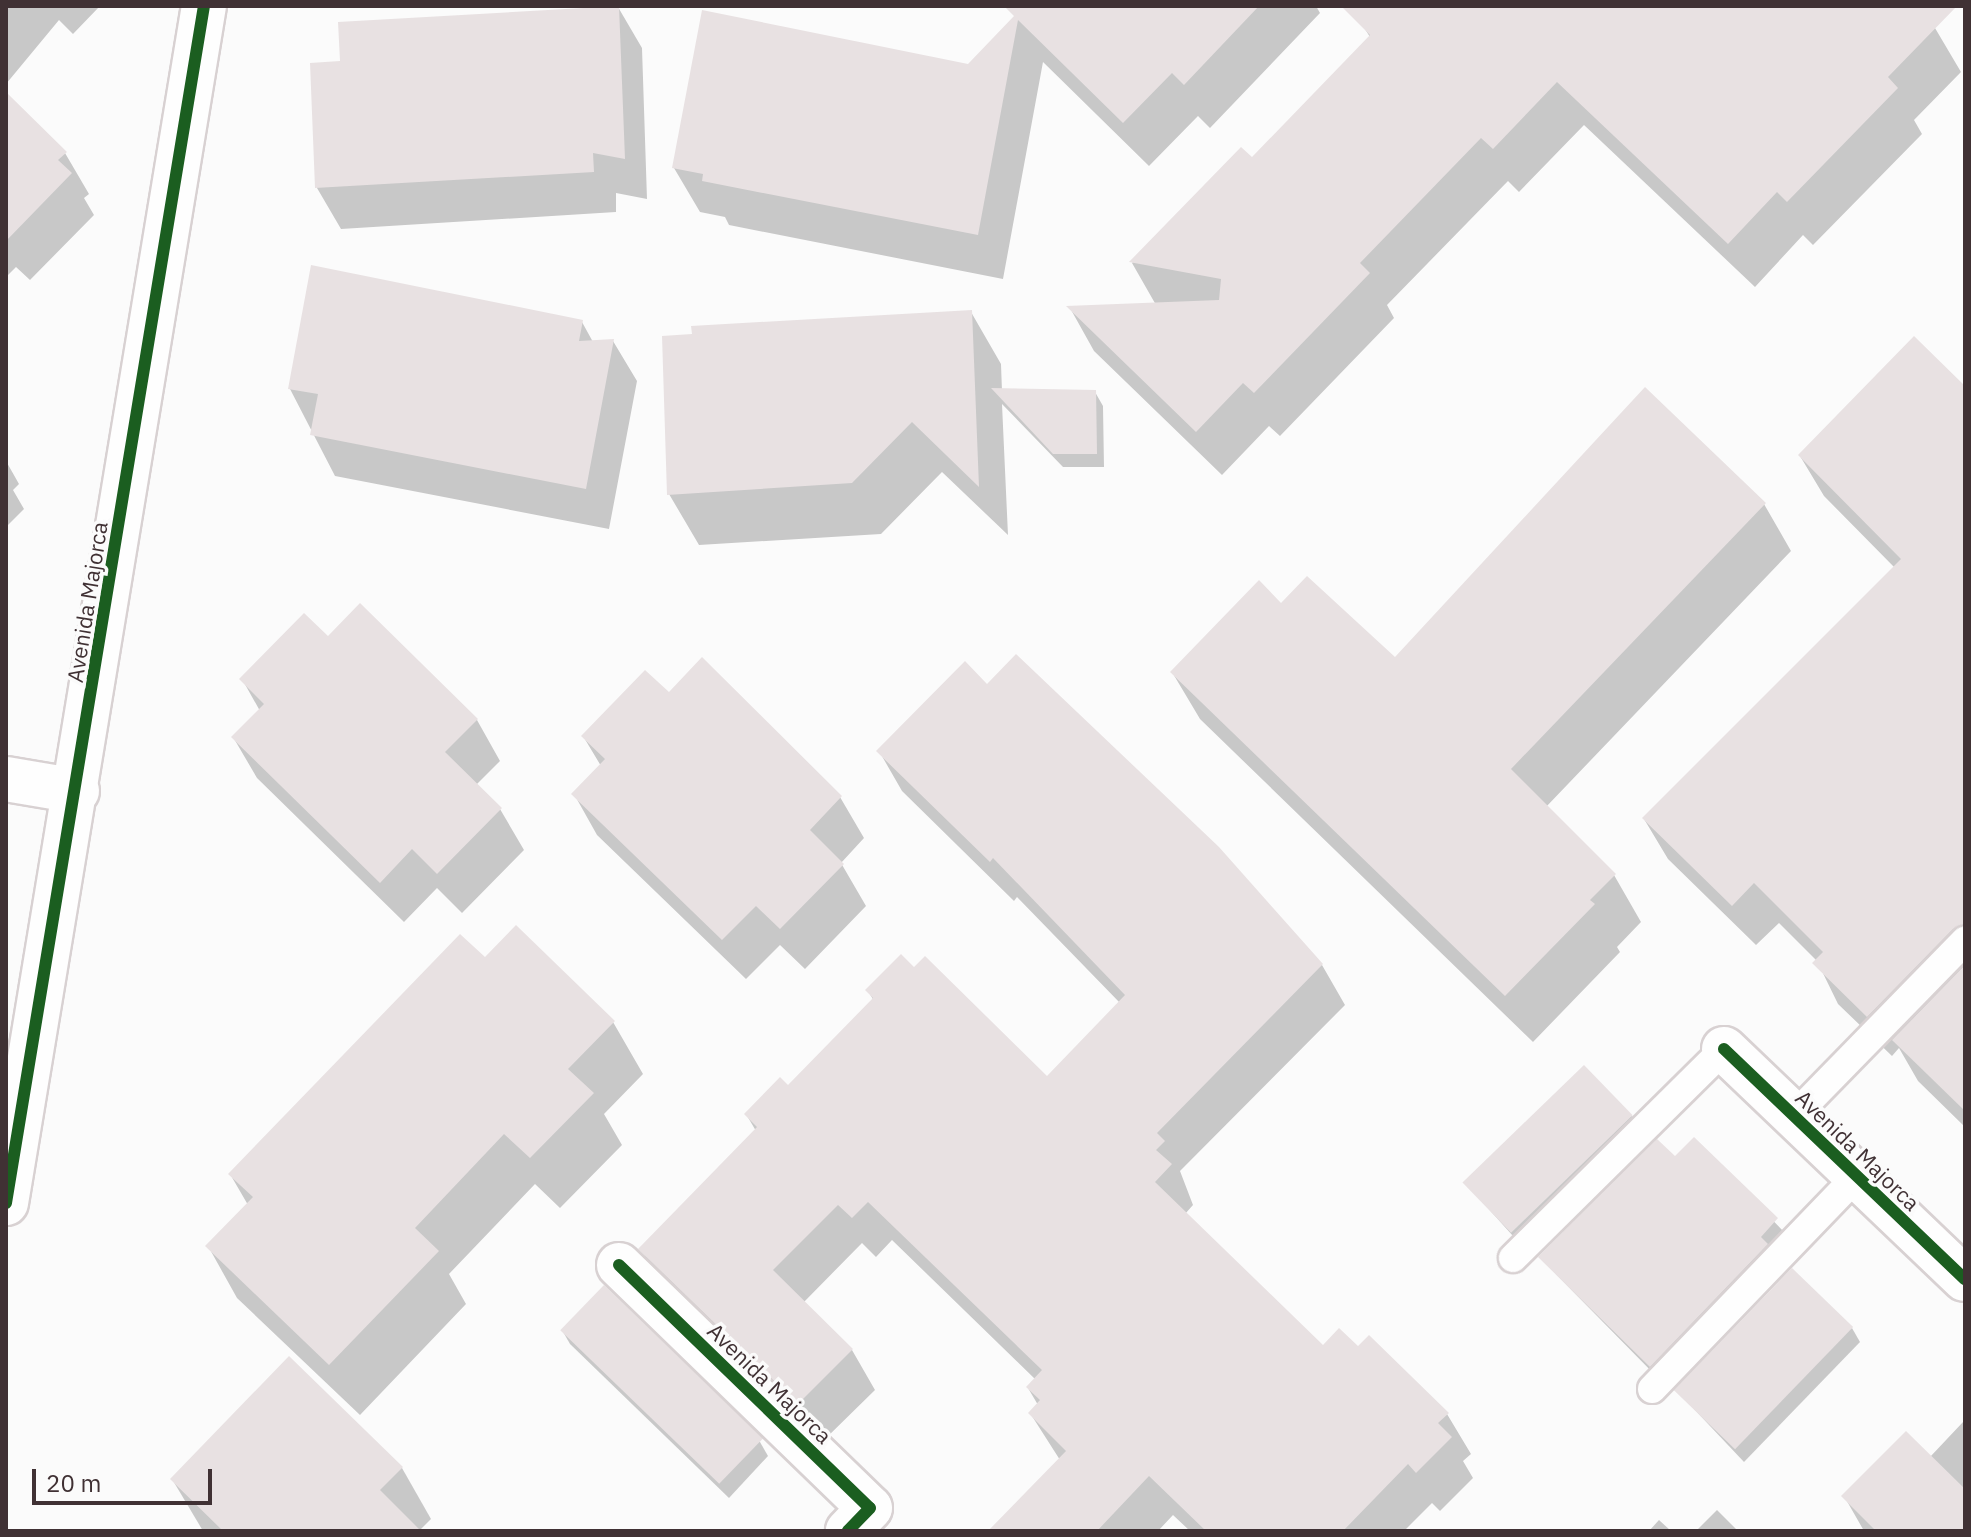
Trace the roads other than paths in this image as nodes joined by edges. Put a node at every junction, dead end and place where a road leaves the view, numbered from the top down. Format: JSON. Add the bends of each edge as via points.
{"nodes":[{"id":1,"x":204,"y":6,"type":"edge"},
{"id":2,"x":6,"y":779,"type":"edge"},
{"id":3,"x":77,"y":791,"type":"junction"},
{"id":4,"x":1965,"y":941,"type":"edge"},
{"id":5,"x":1724,"y":1049,"type":"joint"},
{"id":6,"x":1794,"y":1116,"type":"junction"},
{"id":7,"x":1857,"y":1176,"type":"junction"},
{"id":8,"x":6,"y":1203,"type":"edge"},
{"id":9,"x":1513,"y":1258,"type":"dead end"},
{"id":10,"x":619,"y":1265,"type":"dead end"},
{"id":11,"x":1965,"y":1279,"type":"edge"},
{"id":12,"x":1652,"y":1389,"type":"dead end"},
{"id":13,"x":848,"y":1531,"type":"edge"}],
"edges":[{"from":1,"to":3,"type":"street","name":"Avenida Majorca"},
{"from":2,"to":3,"type":"street"},
{"from":3,"to":8,"type":"street","name":"Avenida Majorca"},
{"from":4,"to":6,"type":"lane"},
{"from":5,"to":6,"type":"street","name":"Avenida Majorca"},
{"from":5,"to":9,"type":"lane"},
{"from":6,"to":7,"type":"street","name":"Avenida Majorca"},
{"from":7,"to":11,"type":"street","name":"Avenida Majorca"},
{"from":7,"to":12,"type":"lane"},
{"from":10,"to":13,"type":"street","name":"Avenida Majorca","via":[[870,1508]]}]}
